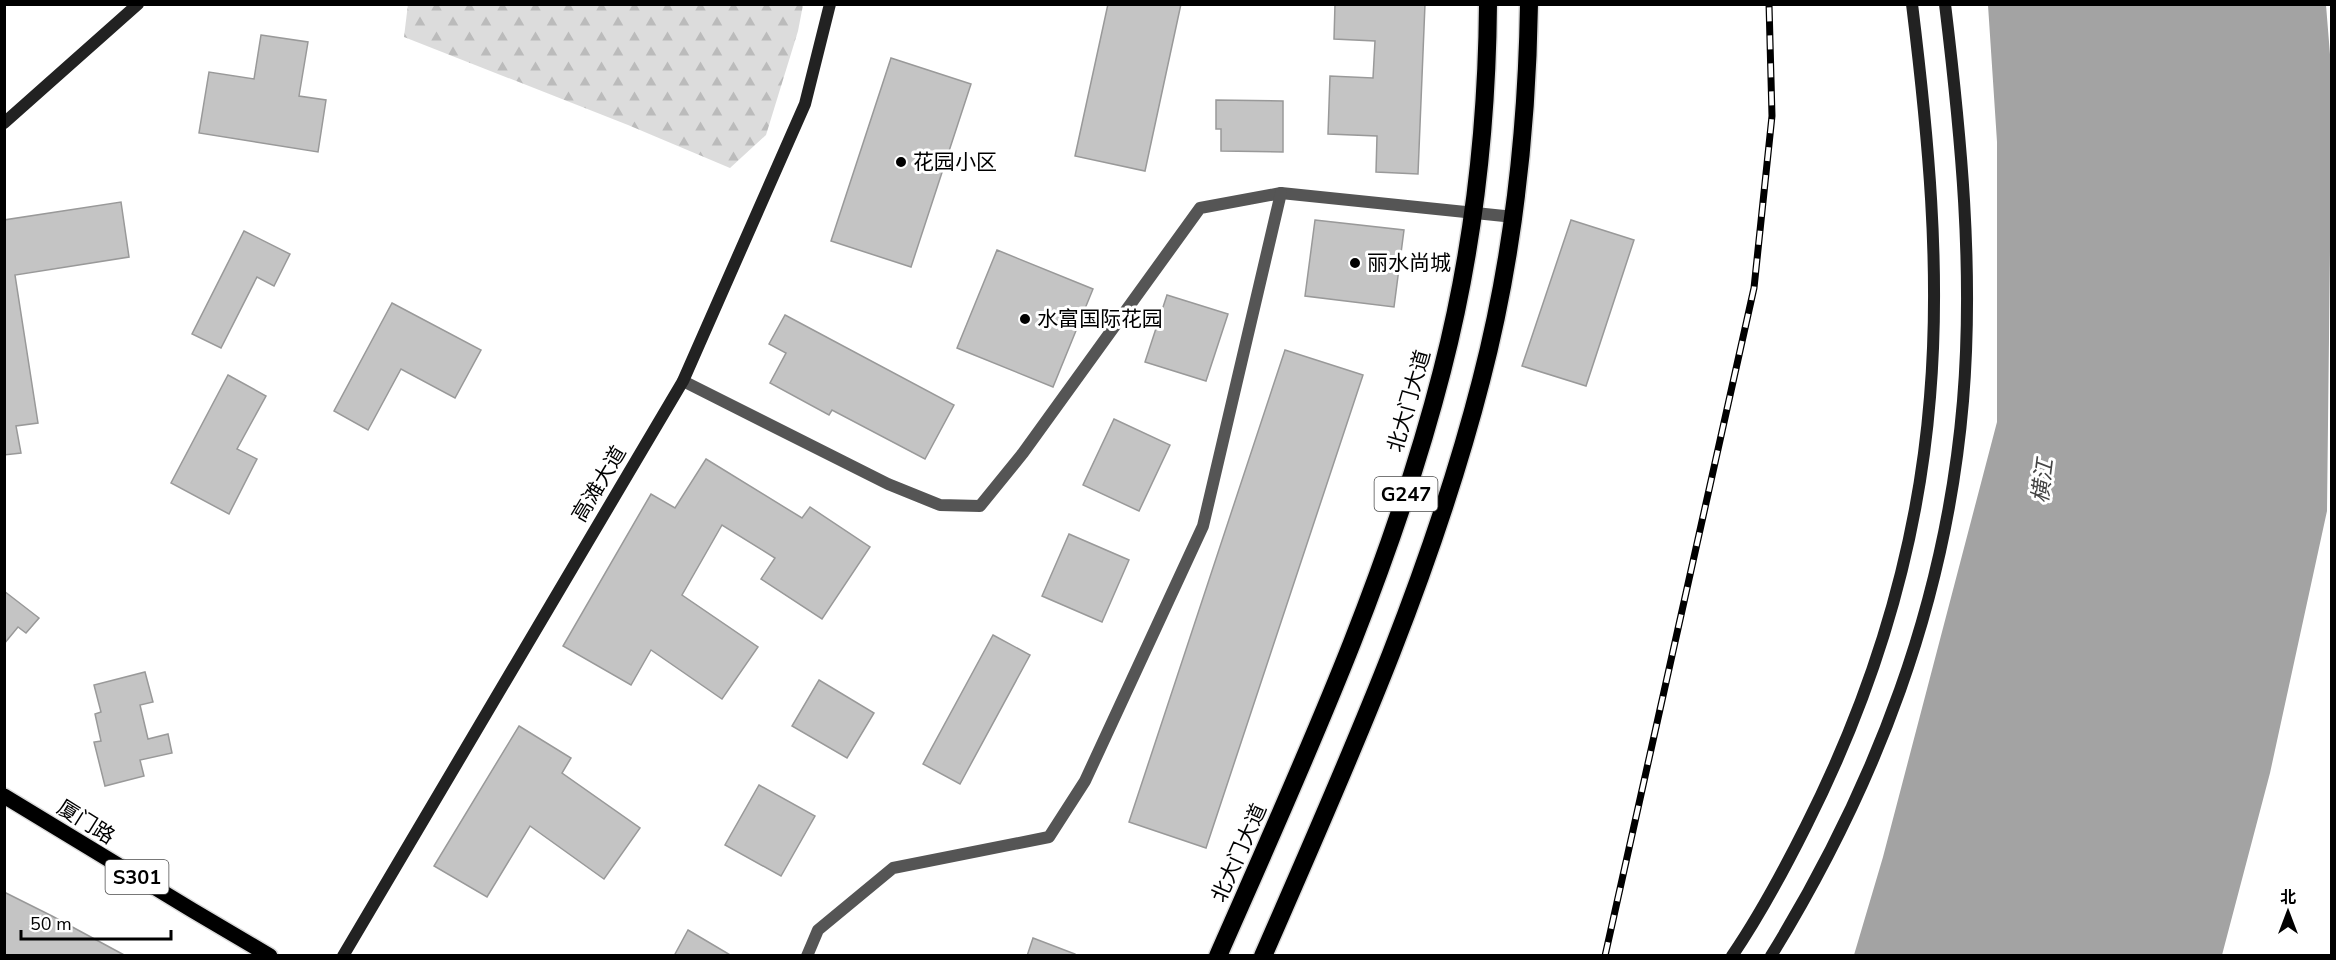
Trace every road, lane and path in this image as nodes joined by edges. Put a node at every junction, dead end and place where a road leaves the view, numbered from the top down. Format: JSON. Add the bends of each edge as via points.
{"nodes":[{"id":1,"x":138,"y":4,"type":"edge"},
{"id":2,"x":830,"y":4,"type":"edge"},
{"id":3,"x":1488,"y":4,"type":"edge"},
{"id":4,"x":1529,"y":4,"type":"edge"},
{"id":5,"x":1912,"y":4,"type":"edge"},
{"id":6,"x":1945,"y":4,"type":"edge"},
{"id":7,"x":4,"y":123,"type":"edge"},
{"id":8,"x":1281,"y":193,"type":"junction"},
{"id":9,"x":1473,"y":213,"type":"junction"},
{"id":10,"x":1514,"y":217,"type":"junction"},
{"id":11,"x":683,"y":381,"type":"junction"},
{"id":12,"x":4,"y":796,"type":"edge"},
{"id":13,"x":270,"y":956,"type":"edge"},
{"id":14,"x":343,"y":956,"type":"edge"},
{"id":15,"x":807,"y":956,"type":"edge"},
{"id":16,"x":1218,"y":956,"type":"edge"},
{"id":17,"x":1263,"y":956,"type":"edge"},
{"id":18,"x":1732,"y":956,"type":"edge"},
{"id":19,"x":1771,"y":956,"type":"edge"}],
"edges":[{"from":1,"to":7,"type":"main road"},
{"from":2,"to":11,"type":"main road","name":"高滩大道","via":[[806,104]]},
{"from":3,"to":9,"type":"highway","name":"北大门大道","number":"G247","via":[[1484,114]]},
{"from":4,"to":10,"type":"highway","number":"G247","via":[[1525,117]]},
{"from":5,"to":18,"type":"main road","via":[[1927,141],[1934,291],[1930,397],[1916,507],[1896,597],[1861,705],[1797,844]]},
{"from":6,"to":19,"type":"main road","via":[[1959,138],[1967,291],[1963,400],[1948,513],[1927,606],[1892,717],[1837,838]]},
{"from":8,"to":9,"type":"street"},
{"from":8,"to":11,"type":"street","via":[[1200,208],[1023,453],[980,506],[940,505],[888,484]]},
{"from":8,"to":15,"type":"street","via":[[1203,526],[1084,781],[1049,837],[892,867],[818,930]]},
{"from":9,"to":10,"type":"street"},
{"from":9,"to":16,"type":"highway","name":"北大门大道","number":"G247","via":[[1458,303],[1401,510],[1323,714]]},
{"from":10,"to":17,"type":"highway","number":"G247","via":[[1482,380],[1439,523],[1370,707]]},
{"from":11,"to":14,"type":"main road","name":"高滩大道"},
{"from":12,"to":13,"type":"main road","name":"厦门路","number":"S301"}]}
